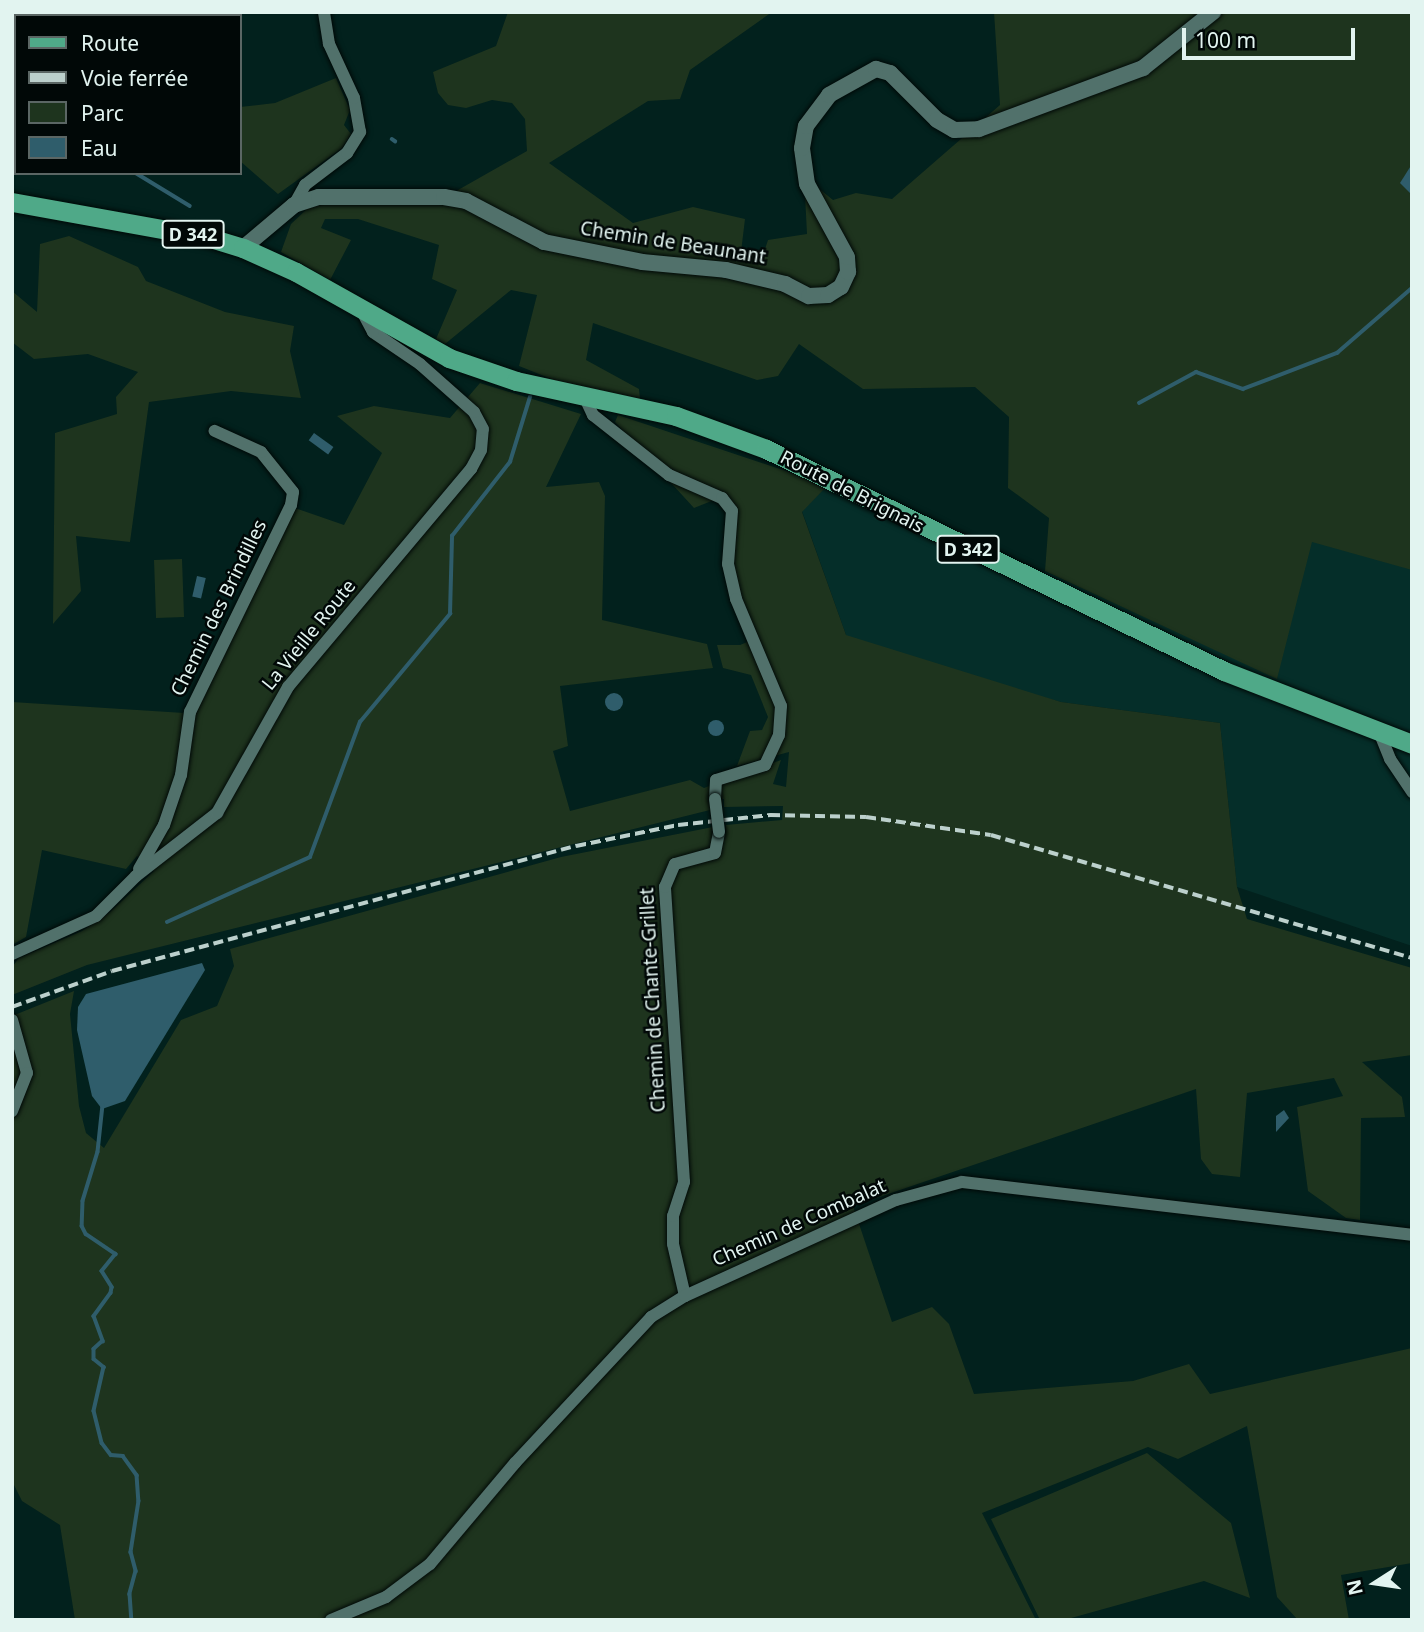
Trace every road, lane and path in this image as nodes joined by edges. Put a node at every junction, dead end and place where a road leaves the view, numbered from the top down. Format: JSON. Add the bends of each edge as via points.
{"nodes":[{"id":1,"x":324,"y":12,"type":"edge"},
{"id":2,"x":1213,"y":12,"type":"edge"},
{"id":3,"x":12,"y":202,"type":"edge"},
{"id":4,"x":294,"y":205,"type":"junction"},
{"id":5,"x":243,"y":248,"type":"junction"},
{"id":6,"x":360,"y":307,"type":"junction"},
{"id":7,"x":585,"y":398,"type":"junction"},
{"id":8,"x":215,"y":431,"type":"dead end"},
{"id":9,"x":1380,"y":734,"type":"junction"},
{"id":10,"x":1412,"y":744,"type":"edge"},
{"id":11,"x":1412,"y":792,"type":"edge"},
{"id":12,"x":136,"y":876,"type":"junction"},
{"id":13,"x":12,"y":954,"type":"edge"},
{"id":14,"x":13,"y":1023,"type":"edge"},
{"id":15,"x":12,"y":1111,"type":"edge"},
{"id":16,"x":1412,"y":1235,"type":"edge"},
{"id":17,"x":685,"y":1296,"type":"junction"},
{"id":18,"x":331,"y":1620,"type":"edge"}],
"edges":[{"from":1,"to":4,"type":"street","via":[[329,44],[354,98],[360,132],[347,153],[305,186]]},
{"from":2,"to":4,"type":"street","name":"Chemin de Beaunant","via":[[1143,68],[979,129],[954,130],[890,73],[876,69],[829,95],[806,126],[802,148],[807,184],[846,257],[848,272],[841,287],[828,295],[809,296],[785,284],[726,270],[642,262],[544,242],[466,201],[444,197],[344,195]]},
{"from":3,"to":5,"type":"main road","number":"D 342","via":[[207,237]]},
{"from":4,"to":5,"type":"street","name":"Chemin de Beaunant"},
{"from":5,"to":6,"type":"main road","number":"D 342"},
{"from":6,"to":7,"type":"main road","name":"Route de Brignais","number":"D 342","via":[[449,358]]},
{"from":6,"to":12,"type":"street","name":"La Vieille Route","via":[[373,332],[420,364],[474,412],[483,429],[481,450],[471,469],[288,687],[217,813]]},
{"from":7,"to":9,"type":"main road","name":"Route de Brignais","number":"D 342","via":[[676,416],[766,449],[1224,671]]},
{"from":7,"to":17,"type":"street","name":"Chemin de Chante-Grillet","bridge":true,"via":[[593,415],[669,475],[722,498],[732,511],[728,564],[736,599],[780,706],[779,735],[765,765],[716,780],[719,832],[715,853],[675,864],[665,887],[684,1182],[673,1216],[673,1244]]},
{"from":8,"to":12,"type":"street","name":"Chemin des Brindilles","via":[[261,452],[293,492],[291,505],[190,712],[181,775],[164,825]]},
{"from":9,"to":10,"type":"main road","name":"Route de Brignais","number":"D 342"},
{"from":9,"to":11,"type":"street"},
{"from":12,"to":13,"type":"street","name":"La Vieille Route","via":[[96,916]]},
{"from":14,"to":15,"type":"street","via":[[27,1073]]},
{"from":16,"to":17,"type":"street","name":"Chemin de Combalat","via":[[962,1182],[896,1199]]},
{"from":17,"to":18,"type":"street","name":"Chemin de Combalat","via":[[643,1326],[430,1564],[386,1597]]}]}
